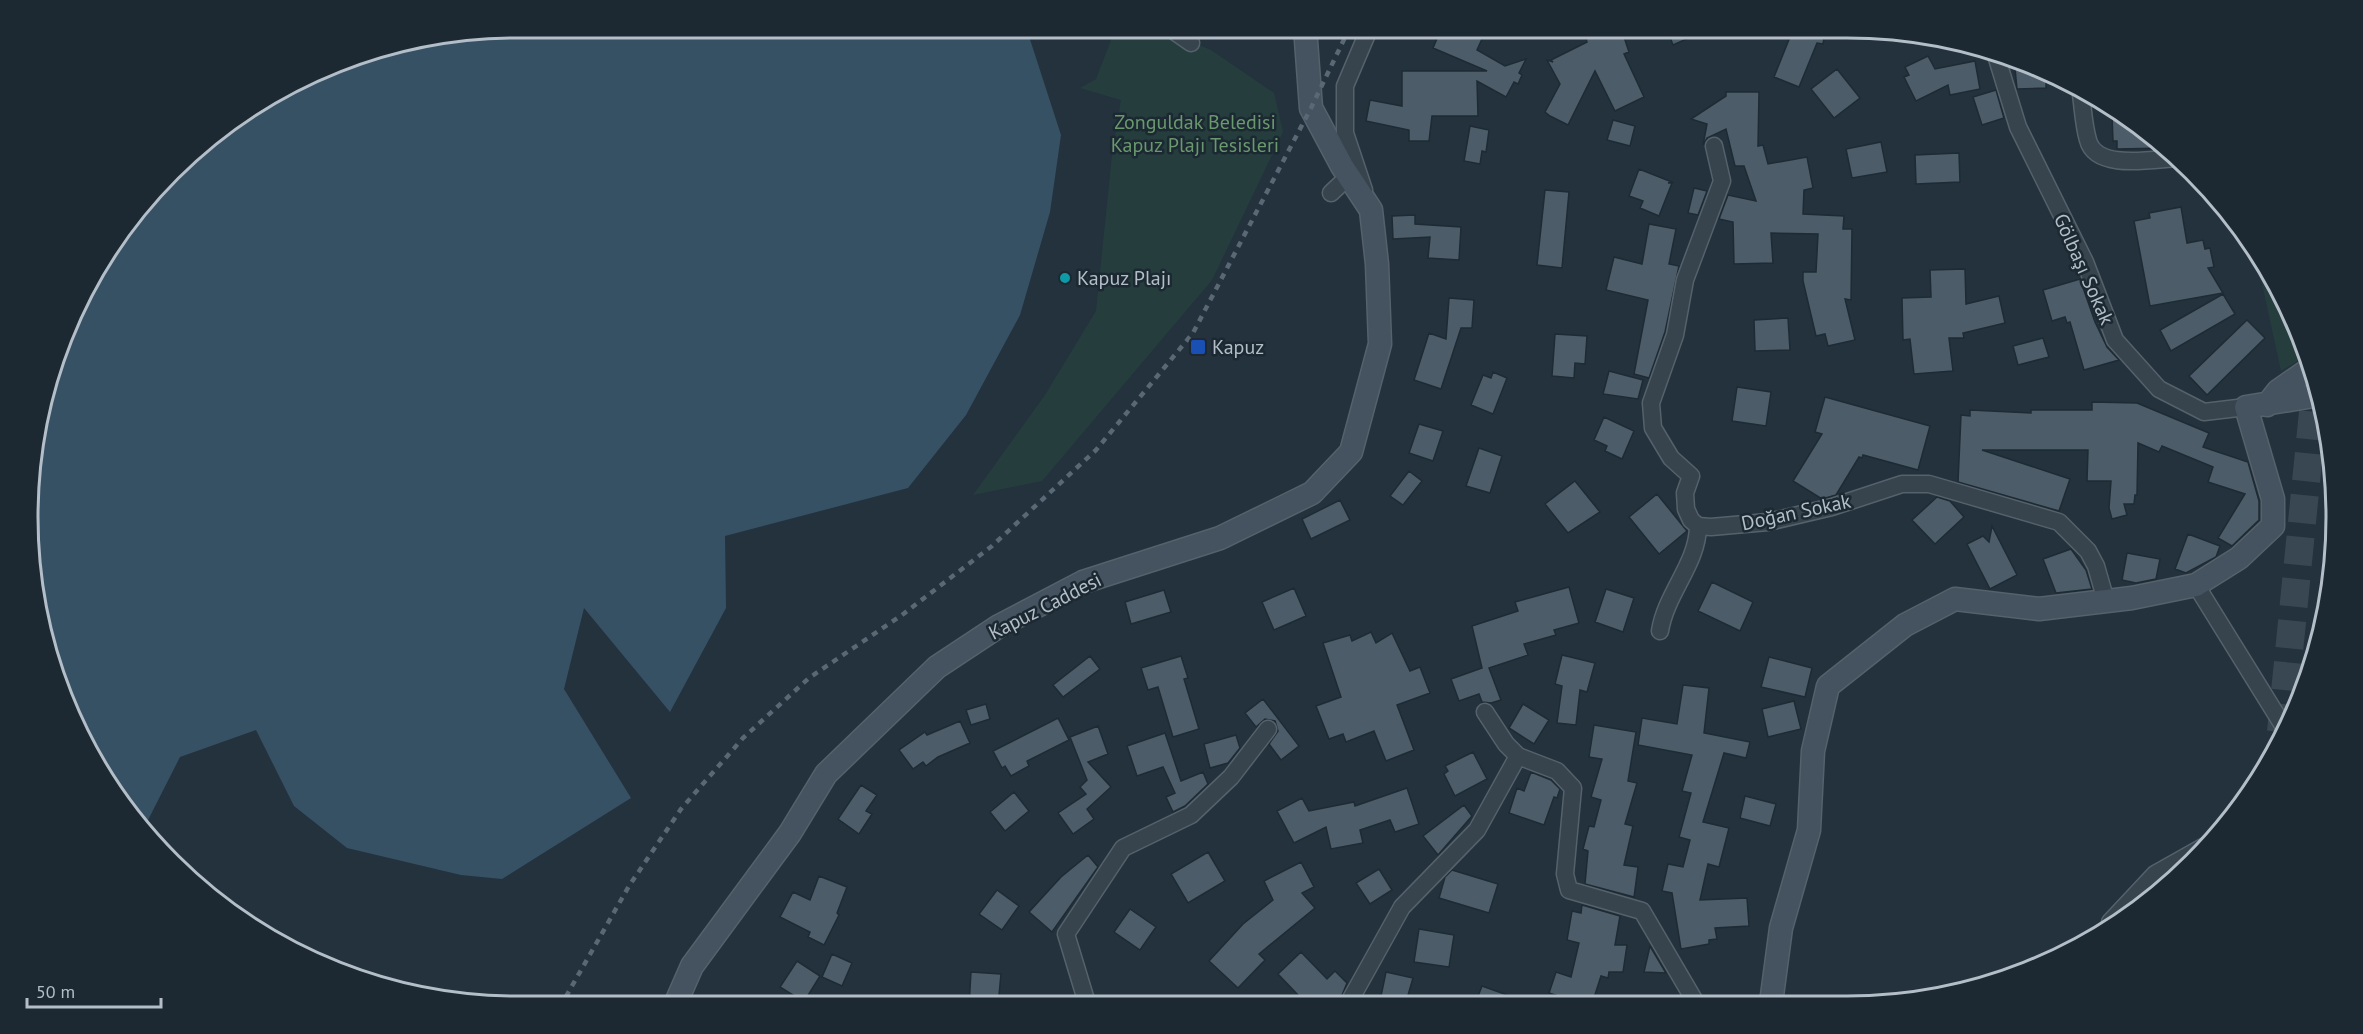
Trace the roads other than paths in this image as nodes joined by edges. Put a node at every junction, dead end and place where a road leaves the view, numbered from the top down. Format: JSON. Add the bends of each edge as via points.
{"nodes":[{"id":1,"x":1184,"y":38,"type":"edge"},
{"id":2,"x":1306,"y":38,"type":"edge"},
{"id":3,"x":1366,"y":38,"type":"edge"},
{"id":4,"x":1191,"y":43,"type":"dead end"},
{"id":5,"x":1998,"y":62,"type":"edge"},
{"id":6,"x":2082,"y":100,"type":"edge"},
{"id":7,"x":1714,"y":147,"type":"dead end"},
{"id":8,"x":2164,"y":158,"type":"edge"},
{"id":9,"x":1348,"y":176,"type":"junction"},
{"id":10,"x":1331,"y":193,"type":"dead end"},
{"id":11,"x":1371,"y":210,"type":"junction"},
{"id":12,"x":2303,"y":373,"type":"edge"},
{"id":13,"x":2310,"y":397,"type":"edge"},
{"id":14,"x":2256,"y":406,"type":"junction"},
{"id":15,"x":1698,"y":526,"type":"junction"},
{"id":16,"x":2196,"y":585,"type":"junction"},
{"id":17,"x":2106,"y":601,"type":"junction"},
{"id":18,"x":1660,"y":631,"type":"dead end"},
{"id":19,"x":1485,"y":712,"type":"dead end"},
{"id":20,"x":2280,"y":720,"type":"edge"},
{"id":21,"x":1268,"y":729,"type":"dead end"},
{"id":22,"x":1518,"y":756,"type":"junction"},
{"id":23,"x":2182,"y":859,"type":"edge"},
{"id":24,"x":2124,"y":908,"type":"edge"},
{"id":25,"x":678,"y":996,"type":"edge"},
{"id":26,"x":1085,"y":996,"type":"edge"},
{"id":27,"x":1352,"y":996,"type":"edge"},
{"id":28,"x":1692,"y":996,"type":"edge"},
{"id":29,"x":1772,"y":996,"type":"edge"}],
"edges":[{"from":1,"to":4,"type":"street"},
{"from":2,"to":9,"type":"main road","via":[[1311,108]]},
{"from":3,"to":11,"type":"street","via":[[1346,86],[1346,133]]},
{"from":5,"to":14,"type":"street","name":"Gölbaşı Sokak","via":[[2018,127],[2085,262],[2115,340],[2158,389],[2204,412]]},
{"from":6,"to":8,"type":"street","via":[[2088,140],[2096,154],[2112,160]]},
{"from":7,"to":15,"type":"street","via":[[1722,181],[1685,280],[1675,335],[1651,403],[1653,428],[1671,458],[1691,476],[1685,493],[1686,509]]},
{"from":9,"to":10,"type":"street"},
{"from":9,"to":11,"type":"main road"},
{"from":11,"to":25,"type":"main road","name":"Kapuz Caddesi","via":[[1380,344],[1351,452],[1312,493],[1220,538],[1083,582],[999,626],[937,667],[826,774],[790,833],[692,966]]},
{"from":12,"to":14,"type":"main road"},
{"from":13,"to":14,"type":"main road"},
{"from":14,"to":16,"type":"main road","via":[[2272,499],[2272,526],[2239,558]]},
{"from":15,"to":17,"type":"street","name":"Doğan Sokak","via":[[1768,522],[1832,507],[1902,484],[1929,484],[2059,522],[2088,551]]},
{"from":15,"to":18,"type":"street","via":[[1695,549],[1668,601]]},
{"from":16,"to":17,"type":"main road"},
{"from":16,"to":20,"type":"street"},
{"from":17,"to":29,"type":"main road","via":[[2039,609],[1955,599],[1905,625],[1828,686],[1813,751],[1809,830],[1781,928]]},
{"from":19,"to":22,"type":"street"},
{"from":21,"to":26,"type":"street","via":[[1231,777],[1191,815],[1123,848],[1066,934]]},
{"from":22,"to":27,"type":"street","via":[[1478,830],[1402,907]]},
{"from":22,"to":28,"type":"street","via":[[1557,771],[1574,788],[1565,874],[1569,890],[1642,911]]},
{"from":23,"to":24,"type":"street","via":[[2155,874]]}]}
